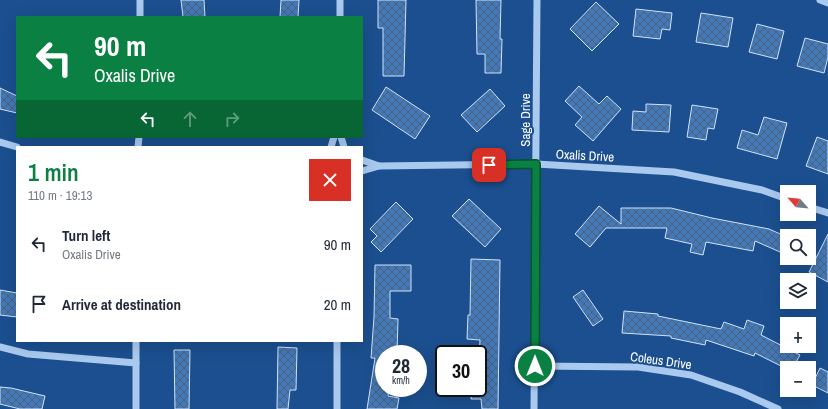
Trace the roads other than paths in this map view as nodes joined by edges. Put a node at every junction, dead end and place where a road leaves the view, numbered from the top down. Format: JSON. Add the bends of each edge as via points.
{"nodes":[{"id":1,"x":140,"y":0,"type":"edge"},
{"id":2,"x":340,"y":0,"type":"edge"},
{"id":3,"x":537,"y":0,"type":"edge"},
{"id":4,"x":820,"y":0,"type":"edge"},
{"id":5,"x":828,"y":3,"type":"edge"},
{"id":6,"x":140,"y":16,"type":"edge"},
{"id":7,"x":340,"y":16,"type":"edge"},
{"id":8,"x":0,"y":142,"type":"edge"},
{"id":9,"x":16,"y":147,"type":"edge"},
{"id":10,"x":363,"y":160,"type":"edge"},
{"id":11,"x":536,"y":164,"type":"junction"},
{"id":12,"x":379,"y":166,"type":"junction"},
{"id":13,"x":363,"y":172,"type":"edge"},
{"id":14,"x":780,"y":196,"type":"edge"},
{"id":15,"x":816,"y":209,"type":"edge"},
{"id":16,"x":828,"y":213,"type":"edge"},
{"id":17,"x":136,"y":342,"type":"edge"},
{"id":18,"x":337,"y":342,"type":"edge"},
{"id":19,"x":0,"y":347,"type":"edge"},
{"id":20,"x":136,"y":363,"type":"junction"},
{"id":21,"x":535,"y":366,"type":"junction"},
{"id":22,"x":136,"y":409,"type":"edge"},
{"id":23,"x":337,"y":409,"type":"edge"},
{"id":24,"x":534,"y":409,"type":"edge"},
{"id":25,"x":778,"y":409,"type":"edge"}],
"edges":[{"from":1,"to":6,"type":"street"},
{"from":2,"to":7,"type":"street"},
{"from":3,"to":11,"type":"street","name":"Sage Drive"},
{"from":4,"to":5,"type":"street"},
{"from":8,"to":9,"type":"street"},
{"from":10,"to":12,"type":"street","name":"Oxalis Drive"},
{"from":11,"to":12,"type":"street","name":"Oxalis Drive"},
{"from":11,"to":14,"type":"street","name":"Oxalis Drive","via":[[674,172],[762,190]]},
{"from":11,"to":21,"type":"street","name":"Sage Drive"},
{"from":12,"to":13,"type":"street","name":"Oxalis Drive"},
{"from":15,"to":16,"type":"street"},
{"from":17,"to":20,"type":"street"},
{"from":18,"to":23,"type":"street"},
{"from":19,"to":20,"type":"street","via":[[28,354]]},
{"from":20,"to":22,"type":"street"},
{"from":21,"to":24,"type":"street","name":"Sage Drive"},
{"from":21,"to":25,"type":"street","name":"Coleus Drive","via":[[638,367],[691,376],[740,392]]}]}
